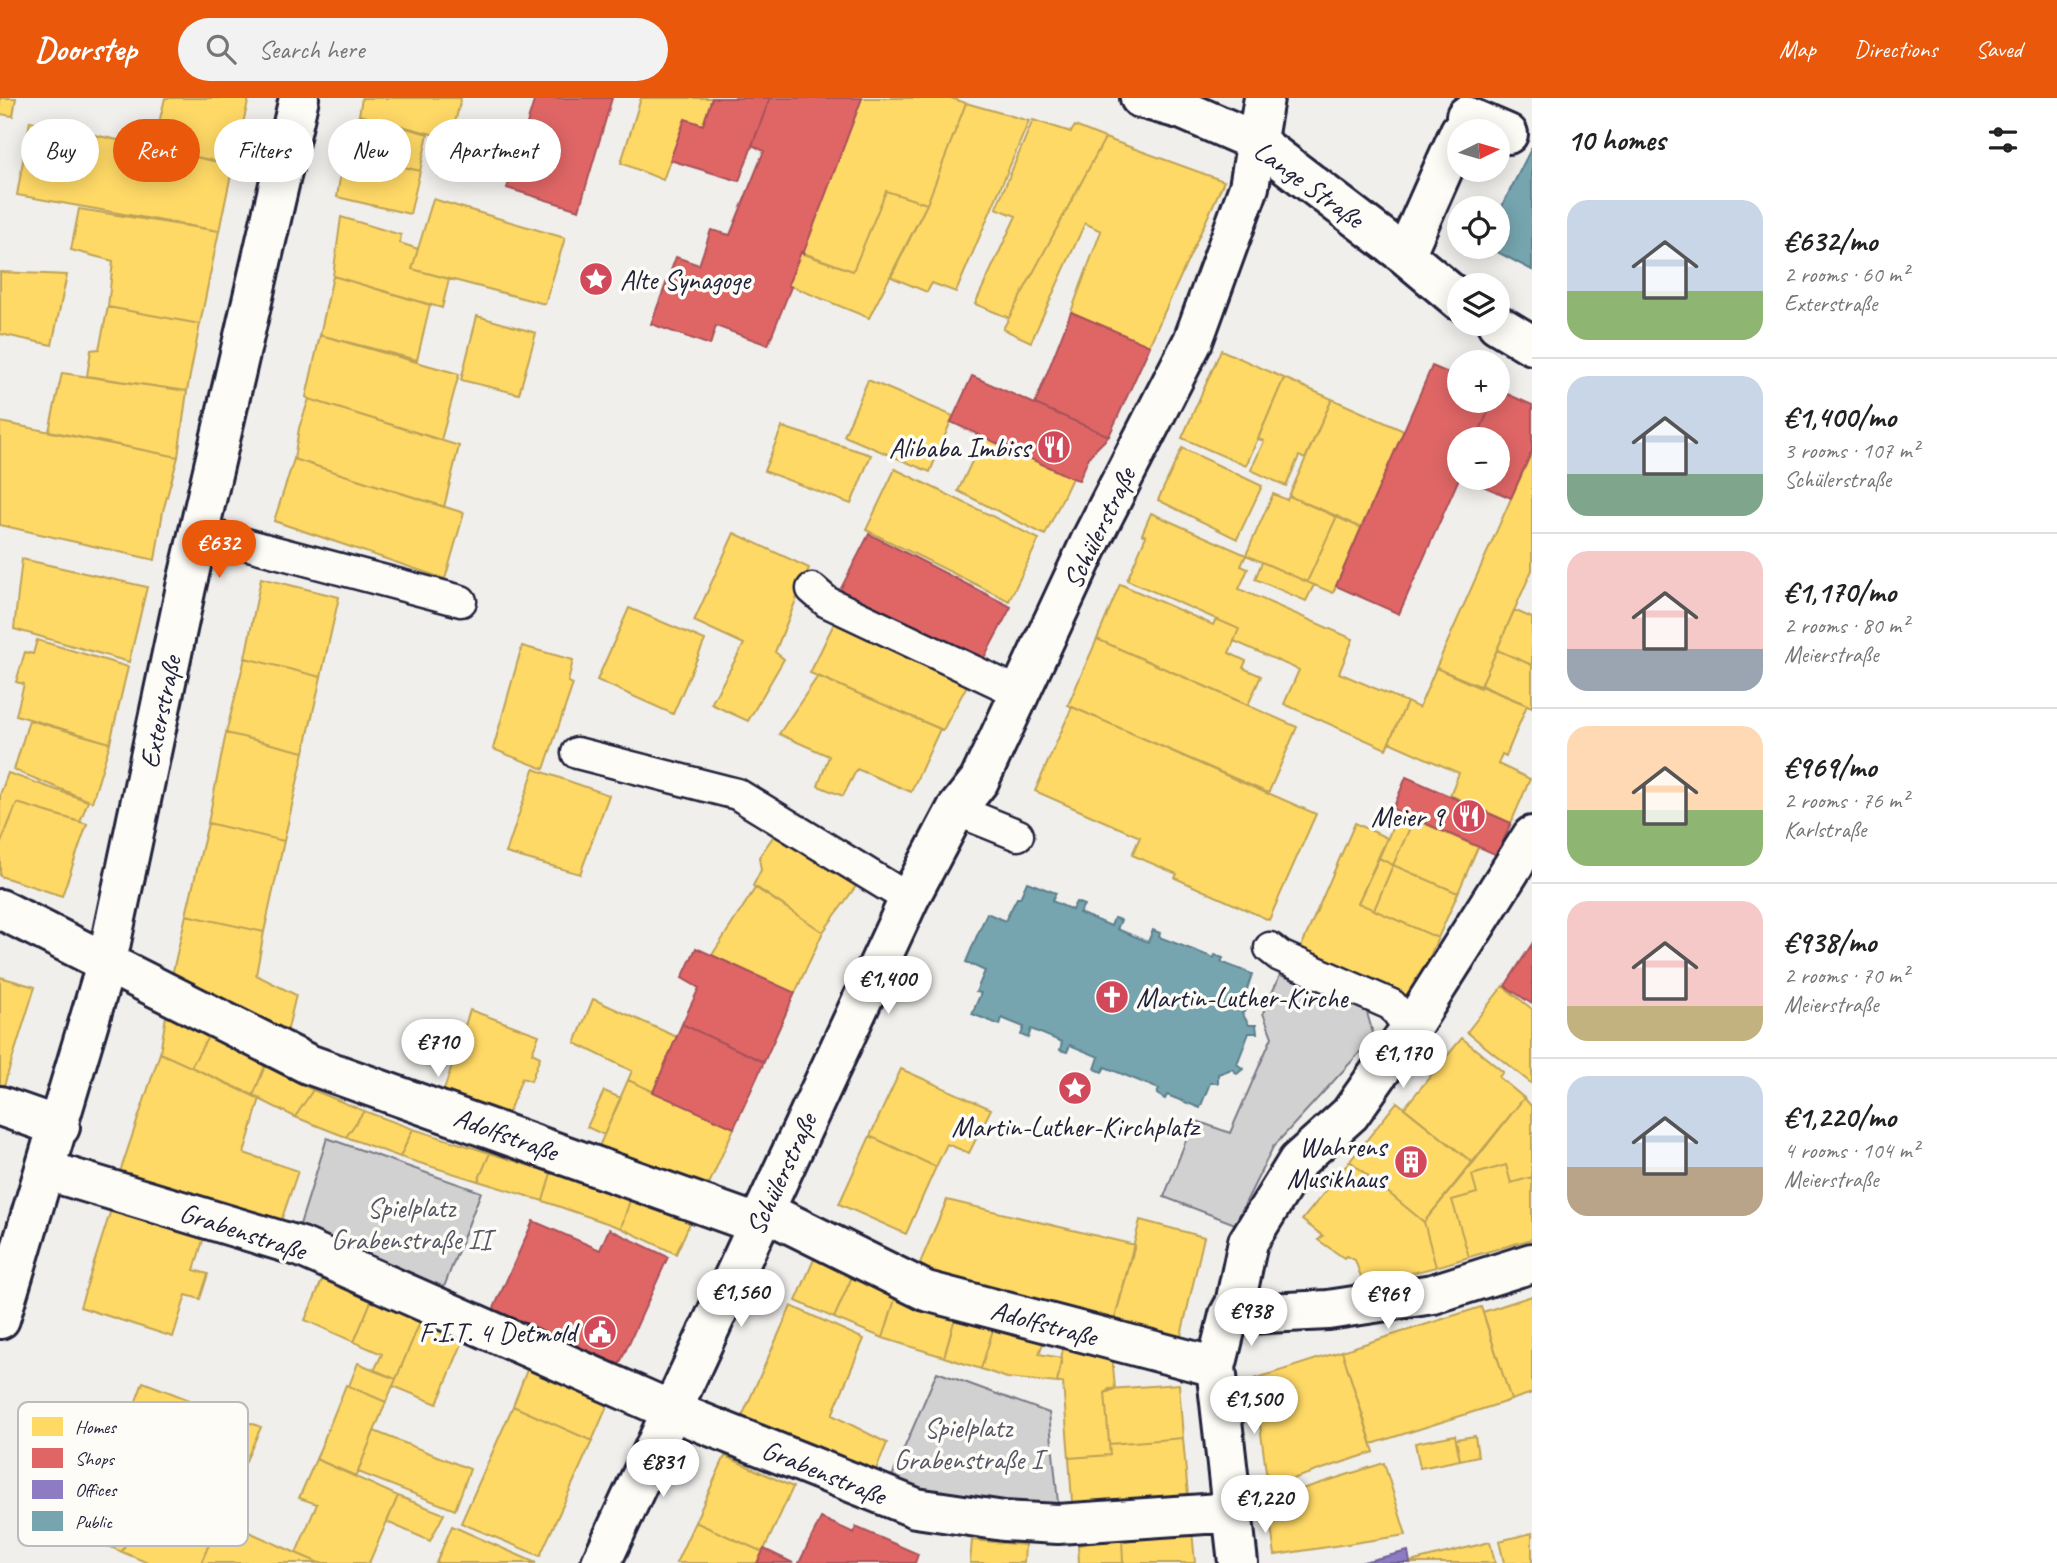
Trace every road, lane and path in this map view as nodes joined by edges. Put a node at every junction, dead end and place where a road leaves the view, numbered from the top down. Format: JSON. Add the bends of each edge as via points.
{"nodes":[{"id":1,"x":299,"y":98,"type":"edge"},
{"id":2,"x":1140,"y":98,"type":"edge"},
{"id":3,"x":1264,"y":98,"type":"edge"},
{"id":4,"x":1257,"y":142,"type":"junction"},
{"id":5,"x":1447,"y":160,"type":"edge"},
{"id":6,"x":1405,"y":255,"type":"junction"},
{"id":7,"x":1447,"y":290,"type":"edge"},
{"id":8,"x":1510,"y":332,"type":"edge"},
{"id":9,"x":1532,"y":345,"type":"edge"},
{"id":10,"x":200,"y":532,"type":"junction"},
{"id":11,"x":812,"y":589,"type":"dead end"},
{"id":12,"x":460,"y":601,"type":"dead end"},
{"id":13,"x":1020,"y":694,"type":"junction"},
{"id":14,"x":577,"y":753,"type":"dead end"},
{"id":15,"x":968,"y":795,"type":"junction"},
{"id":16,"x":1018,"y":835,"type":"dead end"},
{"id":17,"x":1532,"y":836,"type":"edge"},
{"id":18,"x":909,"y":899,"type":"junction"},
{"id":19,"x":0,"y":909,"type":"edge"},
{"id":20,"x":1270,"y":947,"type":"dead end"},
{"id":21,"x":107,"y":961,"type":"junction"},
{"id":22,"x":1410,"y":1029,"type":"junction"},
{"id":23,"x":0,"y":1106,"type":"edge"},
{"id":24,"x":60,"y":1127,"type":"junction"},
{"id":25,"x":44,"y":1170,"type":"junction"},
{"id":26,"x":761,"y":1217,"type":"junction"},
{"id":27,"x":1532,"y":1263,"type":"edge"},
{"id":28,"x":1228,"y":1315,"type":"junction"},
{"id":29,"x":0,"y":1319,"type":"edge"},
{"id":30,"x":1216,"y":1367,"type":"junction"},
{"id":31,"x":670,"y":1410,"type":"junction"},
{"id":32,"x":1234,"y":1512,"type":"junction"},
{"id":33,"x":601,"y":1563,"type":"edge"},
{"id":34,"x":1238,"y":1563,"type":"edge"}],
"edges":[{"from":1,"to":10,"type":"street","name":"Exterstraße"},
{"from":2,"to":4,"type":"street","name":"Lange Straße","via":[[1183,110]]},
{"from":3,"to":4,"type":"street","name":"Schülerstraße"},
{"from":4,"to":6,"type":"street","name":"Lange Straße"},
{"from":4,"to":13,"type":"street","name":"Schülerstraße","via":[[1249,187],[1193,341]]},
{"from":5,"to":6,"type":"street"},
{"from":6,"to":7,"type":"street","name":"Lange Straße"},
{"from":8,"to":9,"type":"street"},
{"from":10,"to":12,"type":"lane"},
{"from":10,"to":21,"type":"street","name":"Exterstraße"},
{"from":11,"to":13,"type":"lane","via":[[827,602]]},
{"from":13,"to":15,"type":"street","name":"Schülerstraße"},
{"from":14,"to":18,"type":"lane","via":[[737,794]]},
{"from":15,"to":16,"type":"lane"},
{"from":15,"to":18,"type":"street","name":"Schülerstraße"},
{"from":17,"to":22,"type":"street"},
{"from":18,"to":26,"type":"street","name":"Schülerstraße"},
{"from":19,"to":21,"type":"street","name":"Adolfstraße"},
{"from":20,"to":22,"type":"lane","via":[[1280,956],[1392,1005]]},
{"from":21,"to":24,"type":"street","name":"Exterstraße"},
{"from":21,"to":26,"type":"street","name":"Adolfstraße","via":[[308,1064]]},
{"from":22,"to":28,"type":"street","via":[[1350,1114],[1298,1161],[1248,1242],[1235,1304]]},
{"from":23,"to":24,"type":"street"},
{"from":24,"to":25,"type":"street","name":"Exterstraße"},
{"from":25,"to":29,"type":"street","name":"Exterstraße"},
{"from":25,"to":31,"type":"street","name":"Grabenstraße","via":[[301,1247]]},
{"from":26,"to":30,"type":"street","name":"Adolfstraße","via":[[926,1291]]},
{"from":26,"to":31,"type":"street","name":"Schülerstraße"},
{"from":27,"to":28,"type":"street","via":[[1433,1294],[1328,1310]]},
{"from":28,"to":30,"type":"street"},
{"from":30,"to":32,"type":"street"},
{"from":31,"to":32,"type":"street","name":"Grabenstraße","via":[[916,1508],[1058,1524]]},
{"from":31,"to":33,"type":"street","name":"Schülerstraße"},
{"from":32,"to":34,"type":"street"}]}
